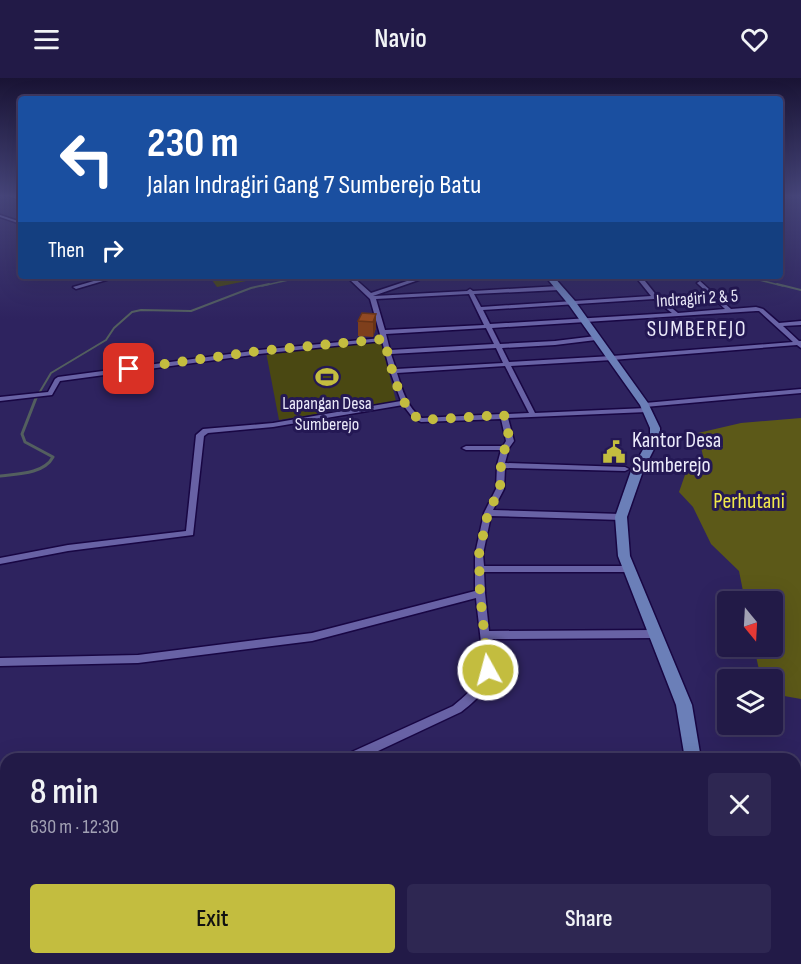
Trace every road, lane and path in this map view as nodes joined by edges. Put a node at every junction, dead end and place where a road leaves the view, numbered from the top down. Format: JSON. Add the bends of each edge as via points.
{"nodes":[{"id":1,"x":106,"y":279,"type":"edge"},
{"id":2,"x":352,"y":279,"type":"edge"},
{"id":3,"x":419,"y":279,"type":"edge"},
{"id":4,"x":552,"y":279,"type":"edge"},
{"id":5,"x":640,"y":279,"type":"edge"},
{"id":6,"x":700,"y":283,"type":"dead end"},
{"id":7,"x":76,"y":287,"type":"dead end"},
{"id":8,"x":559,"y":288,"type":"junction"},
{"id":9,"x":470,"y":291,"type":"junction"},
{"id":10,"x":372,"y":296,"type":"junction"},
{"id":11,"x":655,"y":297,"type":"junction"},
{"id":12,"x":572,"y":303,"type":"junction"},
{"id":13,"x":478,"y":309,"type":"junction"},
{"id":14,"x":729,"y":310,"type":"junction"},
{"id":15,"x":676,"y":314,"type":"junction"},
{"id":16,"x":585,"y":321,"type":"junction"},
{"id":17,"x":801,"y":323,"type":"edge"},
{"id":18,"x":487,"y":325,"type":"junction"},
{"id":19,"x":777,"y":325,"type":"junction"},
{"id":20,"x":383,"y":335,"type":"junction"},
{"id":21,"x":596,"y":338,"type":"junction"},
{"id":22,"x":800,"y":344,"type":"edge"},
{"id":23,"x":498,"y":346,"type":"junction"},
{"id":24,"x":387,"y":352,"type":"junction"},
{"id":25,"x":612,"y":358,"type":"junction"},
{"id":26,"x":508,"y":363,"type":"junction"},
{"id":27,"x":393,"y":371,"type":"junction"},
{"id":28,"x":801,"y":391,"type":"edge"},
{"id":29,"x":22,"y":397,"type":"joint"},
{"id":30,"x":0,"y":399,"type":"edge"},
{"id":31,"x":404,"y":403,"type":"junction"},
{"id":32,"x":646,"y":407,"type":"junction"},
{"id":33,"x":532,"y":413,"type":"junction"},
{"id":34,"x":504,"y":415,"type":"junction"},
{"id":35,"x":466,"y":448,"type":"dead end"},
{"id":36,"x":505,"y":448,"type":"junction"},
{"id":37,"x":501,"y":465,"type":"junction"},
{"id":38,"x":625,"y":469,"type":"dead end"},
{"id":39,"x":488,"y":513,"type":"junction"},
{"id":40,"x":621,"y":518,"type":"junction"},
{"id":41,"x":0,"y":561,"type":"edge"},
{"id":42,"x":479,"y":569,"type":"junction"},
{"id":43,"x":628,"y":569,"type":"junction"},
{"id":44,"x":480,"y":593,"type":"junction"},
{"id":45,"x":654,"y":634,"type":"junction"},
{"id":46,"x":484,"y":635,"type":"junction"},
{"id":47,"x":0,"y":662,"type":"edge"},
{"id":48,"x":362,"y":753,"type":"edge"},
{"id":49,"x":692,"y":753,"type":"edge"}],
"edges":[{"from":1,"to":7,"type":"street"},
{"from":2,"to":10,"type":"street"},
{"from":3,"to":10,"type":"street"},
{"from":4,"to":8,"type":"street"},
{"from":5,"to":11,"type":"street"},
{"from":6,"to":14,"type":"street"},
{"from":8,"to":9,"type":"street"},
{"from":8,"to":12,"type":"street"},
{"from":9,"to":10,"type":"street"},
{"from":9,"to":13,"type":"street"},
{"from":10,"to":20,"type":"street"},
{"from":11,"to":12,"type":"street"},
{"from":11,"to":15,"type":"street"},
{"from":12,"to":13,"type":"street"},
{"from":12,"to":16,"type":"street"},
{"from":13,"to":18,"type":"street"},
{"from":14,"to":15,"type":"street","name":"Indragiri 2 & 5"},
{"from":14,"to":19,"type":"street","name":"Indragiri 2 & 5","via":[[759,309]]},
{"from":15,"to":16,"type":"street","name":"Indragiri 2 & 5"},
{"from":16,"to":18,"type":"street","name":"Indragiri 2 & 5"},
{"from":16,"to":21,"type":"street"},
{"from":17,"to":19,"type":"street"},
{"from":18,"to":20,"type":"street","name":"Indragiri 2 & 5"},
{"from":18,"to":23,"type":"street"},
{"from":19,"to":22,"type":"street","name":"Indragiri 2 & 5"},
{"from":20,"to":24,"type":"street"},
{"from":20,"to":29,"type":"street","name":"Indragiri 2 & 5","via":[[58,379],[52,393]]},
{"from":21,"to":23,"type":"street"},
{"from":21,"to":25,"type":"street"},
{"from":22,"to":25,"type":"street"},
{"from":23,"to":24,"type":"street"},
{"from":23,"to":26,"type":"street"},
{"from":24,"to":27,"type":"street"},
{"from":25,"to":26,"type":"street"},
{"from":25,"to":32,"type":"street"},
{"from":26,"to":27,"type":"street"},
{"from":26,"to":33,"type":"street"},
{"from":27,"to":31,"type":"street"},
{"from":28,"to":32,"type":"street"},
{"from":29,"to":30,"type":"street"},
{"from":31,"to":34,"type":"street","via":[[421,420]]},
{"from":31,"to":41,"type":"street","via":[[273,425],[206,430],[200,435],[190,533]]},
{"from":32,"to":33,"type":"street"},
{"from":32,"to":40,"type":"street","via":[[655,437],[637,471]]},
{"from":33,"to":34,"type":"street"},
{"from":34,"to":36,"type":"street","via":[[510,441]]},
{"from":35,"to":36,"type":"street"},
{"from":36,"to":37,"type":"street"},
{"from":37,"to":38,"type":"street"},
{"from":37,"to":39,"type":"street","via":[[500,489]]},
{"from":39,"to":40,"type":"street"},
{"from":39,"to":42,"type":"street"},
{"from":40,"to":43,"type":"street","via":[[621,544]]},
{"from":42,"to":43,"type":"street"},
{"from":42,"to":44,"type":"street"},
{"from":43,"to":45,"type":"street"},
{"from":44,"to":46,"type":"street"},
{"from":44,"to":47,"type":"street","via":[[312,637],[138,659]]},
{"from":45,"to":46,"type":"street"},
{"from":45,"to":49,"type":"street","via":[[684,705]]},
{"from":46,"to":48,"type":"street","via":[[488,670],[473,697],[457,709]]}]}
